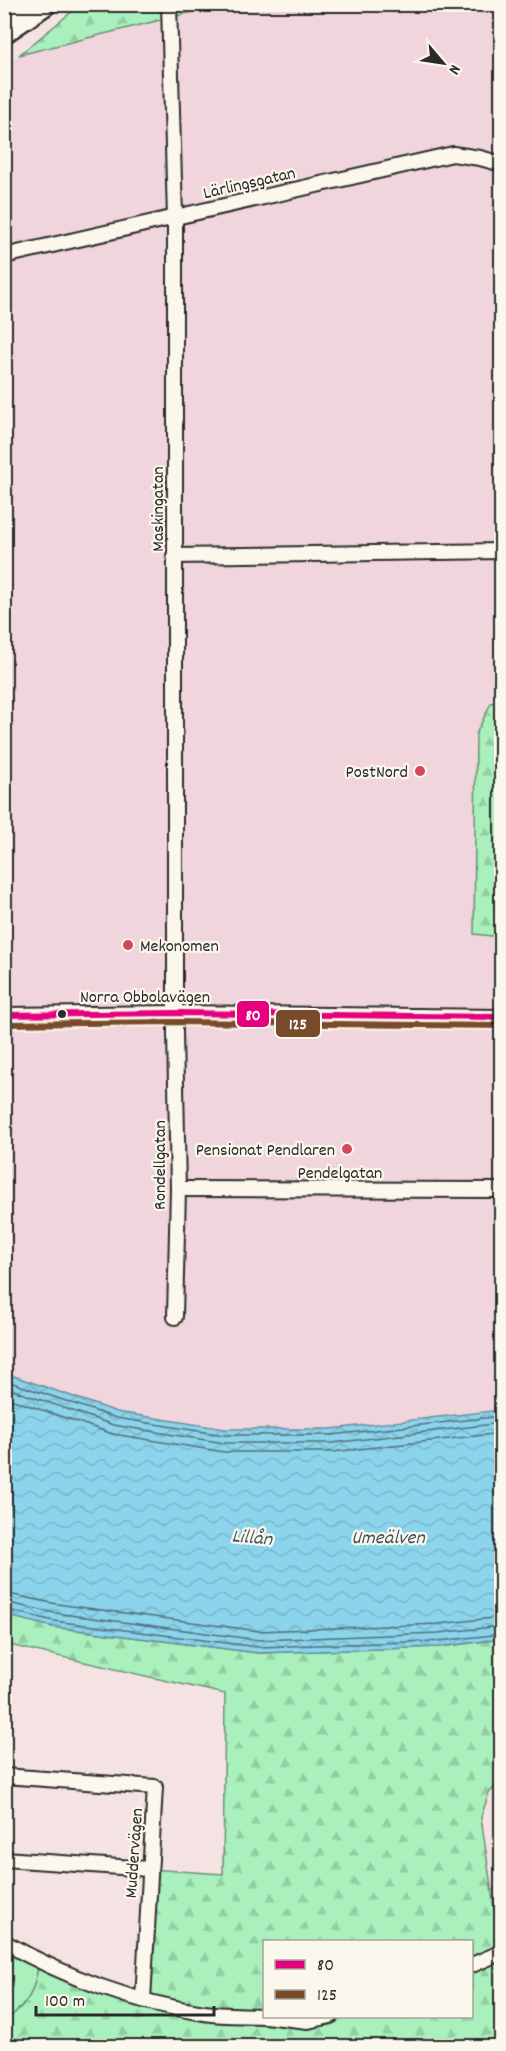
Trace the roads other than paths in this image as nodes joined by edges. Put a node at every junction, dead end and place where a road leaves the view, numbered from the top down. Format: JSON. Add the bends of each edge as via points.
{"nodes":[{"id":1,"x":19,"y":4,"type":"edge"},
{"id":2,"x":45,"y":4,"type":"edge"},
{"id":3,"x":169,"y":5,"type":"edge"},
{"id":4,"x":4,"y":14,"type":"edge"},
{"id":5,"x":4,"y":32,"type":"edge"},
{"id":6,"x":501,"y":164,"type":"edge"},
{"id":7,"x":175,"y":217,"type":"junction"},
{"id":8,"x":4,"y":256,"type":"edge"},
{"id":9,"x":501,"y":551,"type":"edge"},
{"id":10,"x":174,"y":556,"type":"junction"},
{"id":11,"x":175,"y":1013,"type":"junction"},
{"id":12,"x":4,"y":1015,"type":"edge"},
{"id":13,"x":501,"y":1017,"type":"edge"},
{"id":14,"x":177,"y":1189,"type":"junction"},
{"id":15,"x":501,"y":1190,"type":"edge"},
{"id":16,"x":175,"y":1317,"type":"dead end"},
{"id":17,"x":4,"y":1776,"type":"edge"},
{"id":18,"x":4,"y":1859,"type":"edge"},
{"id":19,"x":149,"y":1869,"type":"junction"},
{"id":20,"x":4,"y":1942,"type":"edge"},
{"id":21,"x":501,"y":1952,"type":"edge"},
{"id":22,"x":473,"y":1964,"type":"edge"},
{"id":23,"x":143,"y":2000,"type":"junction"},
{"id":24,"x":263,"y":2016,"type":"edge"},
{"id":25,"x":282,"y":2018,"type":"edge"},
{"id":26,"x":322,"y":2018,"type":"edge"}],
"edges":[{"from":1,"to":4,"type":"highway"},
{"from":2,"to":5,"type":"highway"},
{"from":3,"to":7,"type":"street","name":"Maskingatan"},
{"from":6,"to":7,"type":"street","name":"Lärlingsgatan","via":[[453,154]]},
{"from":7,"to":8,"type":"street","name":"Lärlingsgatan"},
{"from":7,"to":10,"type":"street","name":"Maskingatan"},
{"from":9,"to":10,"type":"street"},
{"from":10,"to":11,"type":"street","name":"Maskingatan"},
{"from":11,"to":12,"type":"street","name":"Norra Obbolavägen"},
{"from":11,"to":13,"type":"street","name":"Norra Obbolavägen"},
{"from":11,"to":14,"type":"street","name":"Rondellgatan"},
{"from":14,"to":15,"type":"street","name":"Pendelgatan"},
{"from":14,"to":16,"type":"street","name":"Rondellgatan"},
{"from":17,"to":19,"type":"street","name":"Muddervägen","via":[[155,1787]]},
{"from":18,"to":19,"type":"street"},
{"from":19,"to":23,"type":"street","name":"Muddervägen"},
{"from":20,"to":23,"type":"street","via":[[39,1962]]},
{"from":21,"to":22,"type":"street"},
{"from":23,"to":24,"type":"street","via":[[204,2013]]},
{"from":25,"to":26,"type":"street"}]}
